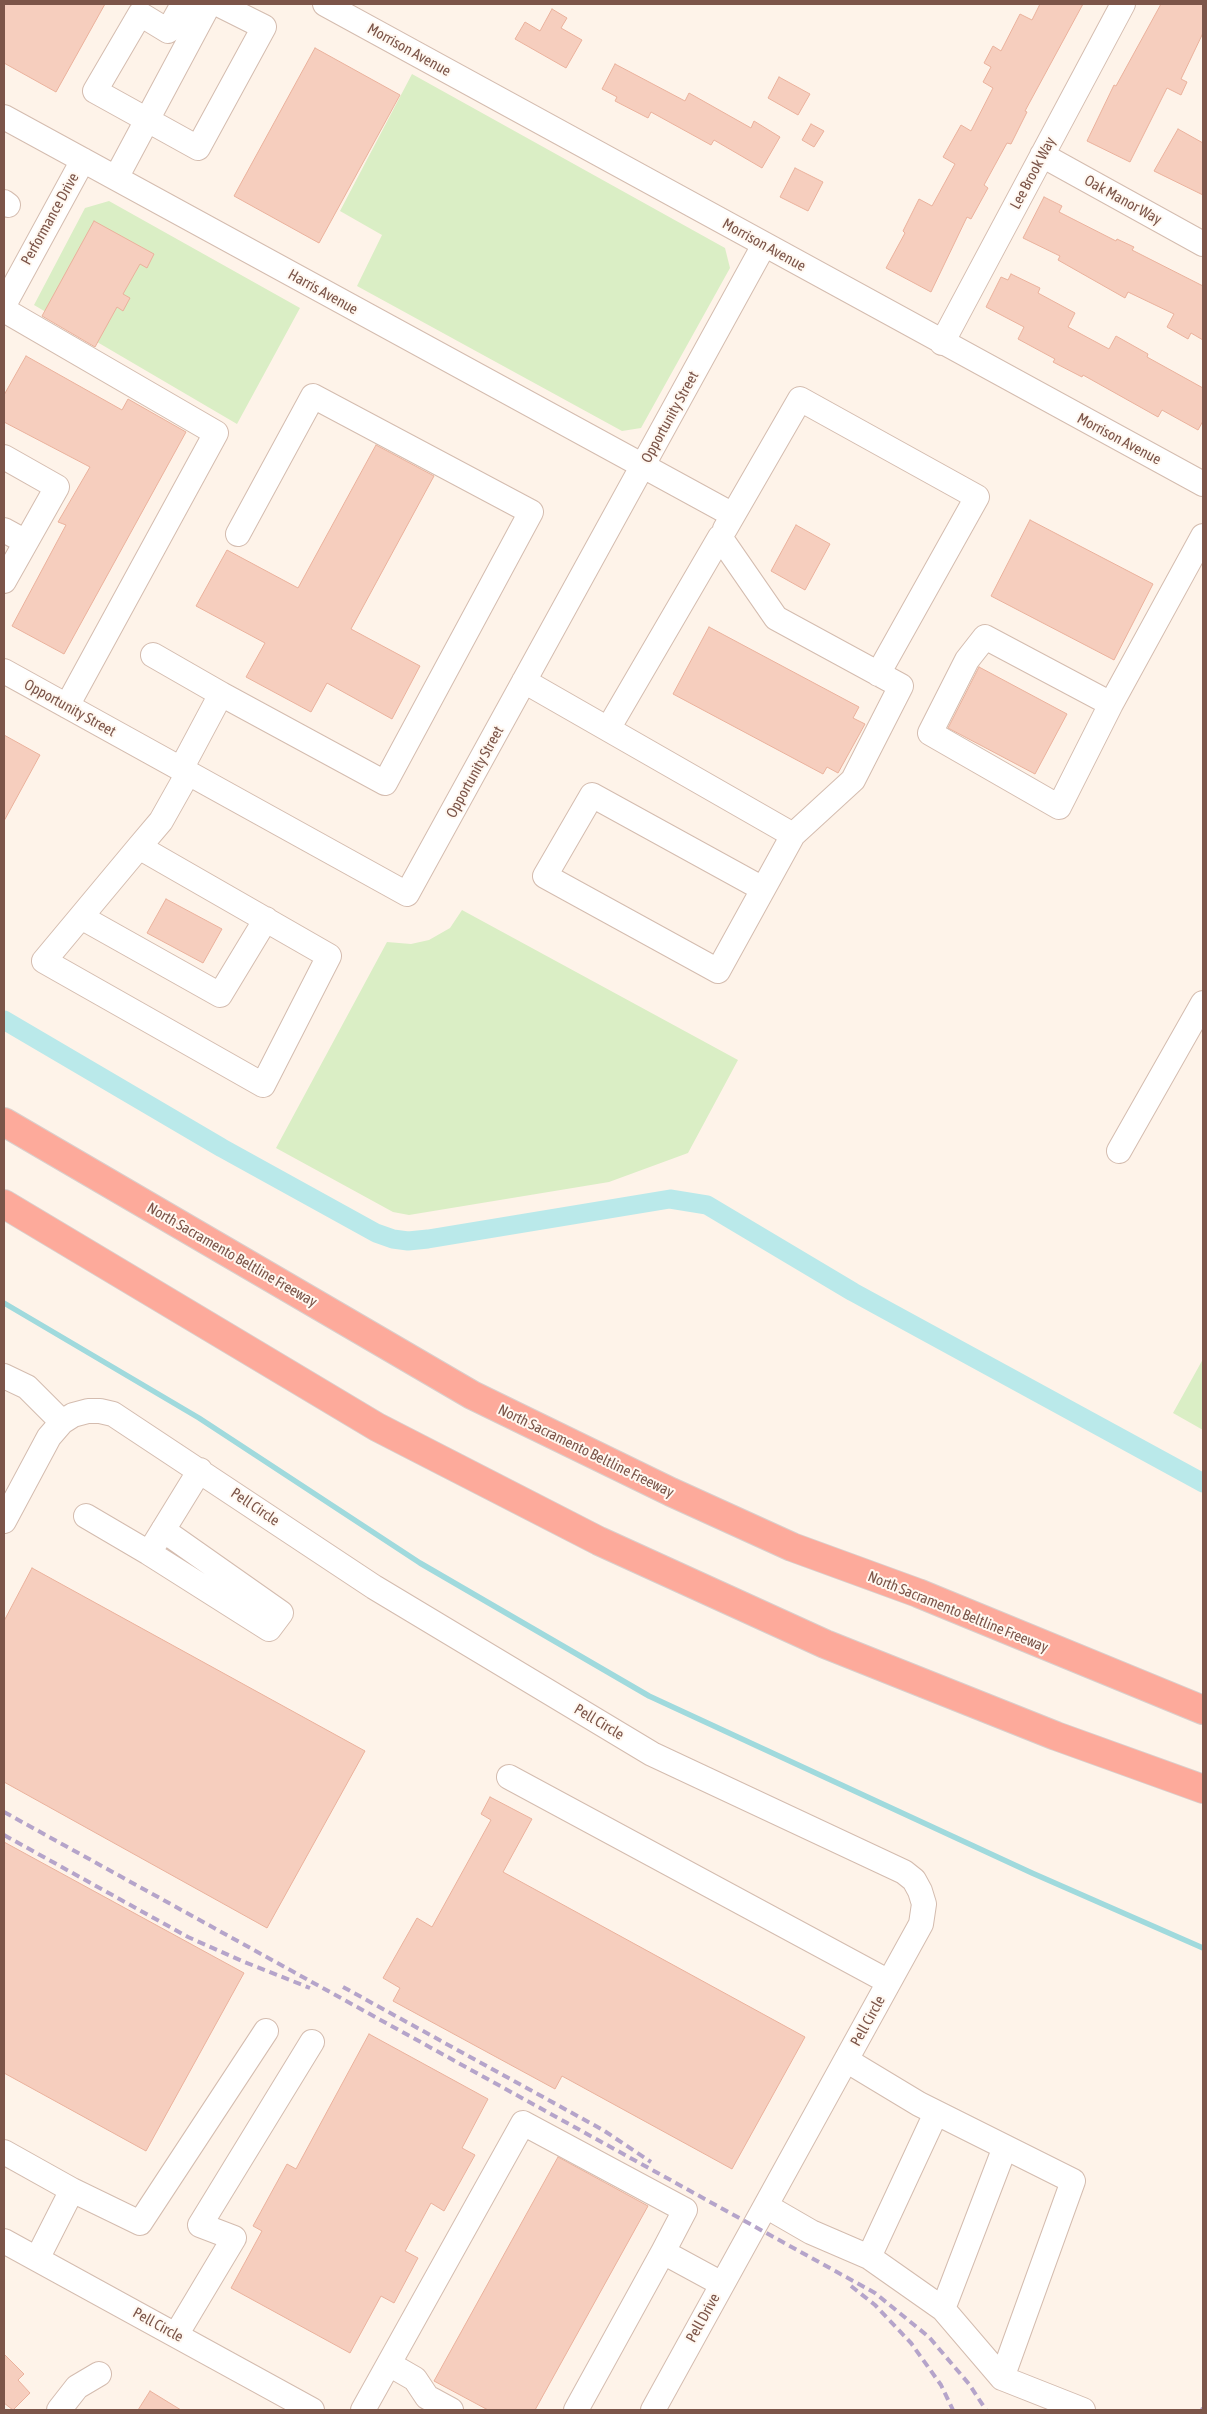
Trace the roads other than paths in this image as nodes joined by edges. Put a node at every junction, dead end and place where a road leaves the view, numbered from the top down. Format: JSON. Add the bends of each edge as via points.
{"nodes":[{"id":1,"x":183,"y":4,"type":"edge"},
{"id":2,"x":209,"y":4,"type":"edge"},
{"id":3,"x":218,"y":4,"type":"edge"},
{"id":4,"x":1123,"y":4,"type":"edge"},
{"id":5,"x":332,"y":5,"type":"edge"},
{"id":6,"x":4,"y":117,"type":"edge"},
{"id":7,"x":147,"y":120,"type":"junction"},
{"id":8,"x":1042,"y":155,"type":"junction"},
{"id":9,"x":83,"y":160,"type":"junction"},
{"id":10,"x":116,"y":178,"type":"junction"},
{"id":11,"x":1203,"y":244,"type":"edge"},
{"id":12,"x":764,"y":245,"type":"junction"},
{"id":13,"x":4,"y":305,"type":"edge"},
{"id":14,"x":4,"y":310,"type":"edge"},
{"id":15,"x":942,"y":343,"type":"junction"},
{"id":16,"x":4,"y":457,"type":"edge"},
{"id":17,"x":642,"y":467,"type":"junction"},
{"id":18,"x":1203,"y":484,"type":"edge"},
{"id":19,"x":733,"y":515,"type":"junction"},
{"id":20,"x":4,"y":530,"type":"edge"},
{"id":21,"x":238,"y":534,"type":"dead end"},
{"id":22,"x":720,"y":536,"type":"junction"},
{"id":23,"x":1203,"y":536,"type":"edge"},
{"id":24,"x":26,"y":542,"type":"junction"},
{"id":25,"x":4,"y":581,"type":"edge"},
{"id":26,"x":153,"y":655,"type":"dead end"},
{"id":27,"x":4,"y":671,"type":"edge"},
{"id":28,"x":878,"y":674,"type":"junction"},
{"id":29,"x":524,"y":681,"type":"junction"},
{"id":30,"x":221,"y":694,"type":"junction"},
{"id":31,"x":1111,"y":704,"type":"junction"},
{"id":32,"x":67,"y":706,"type":"junction"},
{"id":33,"x":608,"y":729,"type":"junction"},
{"id":34,"x":184,"y":771,"type":"junction"},
{"id":35,"x":793,"y":835,"type":"junction"},
{"id":36,"x":139,"y":847,"type":"junction"},
{"id":37,"x":763,"y":889,"type":"junction"},
{"id":38,"x":81,"y":917,"type":"junction"},
{"id":39,"x":266,"y":919,"type":"junction"},
{"id":40,"x":1203,"y":1003,"type":"edge"},
{"id":41,"x":4,"y":1122,"type":"edge"},
{"id":42,"x":1120,"y":1151,"type":"dead end"},
{"id":43,"x":4,"y":1204,"type":"edge"},
{"id":44,"x":4,"y":1376,"type":"edge"},
{"id":45,"x":62,"y":1422,"type":"junction"},
{"id":46,"x":200,"y":1470,"type":"junction"},
{"id":47,"x":7,"y":1506,"type":"edge"},
{"id":48,"x":86,"y":1516,"type":"dead end"},
{"id":49,"x":163,"y":1530,"type":"junction"},
{"id":50,"x":149,"y":1553,"type":"junction"},
{"id":51,"x":1203,"y":1710,"type":"edge"},
{"id":52,"x":509,"y":1777,"type":"dead end"},
{"id":53,"x":1202,"y":1788,"type":"edge"},
{"id":54,"x":889,"y":1982,"type":"junction"},
{"id":55,"x":266,"y":2031,"type":"dead end"},
{"id":56,"x":312,"y":2042,"type":"dead end"},
{"id":57,"x":846,"y":2060,"type":"junction"},
{"id":58,"x":936,"y":2112,"type":"junction"},
{"id":59,"x":1005,"y":2147,"type":"junction"},
{"id":60,"x":4,"y":2152,"type":"edge"},
{"id":61,"x":72,"y":2190,"type":"junction"},
{"id":62,"x":760,"y":2216,"type":"junction"},
{"id":63,"x":4,"y":2240,"type":"edge"},
{"id":64,"x":663,"y":2252,"type":"junction"},
{"id":65,"x":869,"y":2257,"type":"junction"},
{"id":66,"x":36,"y":2259,"type":"junction"},
{"id":67,"x":722,"y":2284,"type":"junction"},
{"id":68,"x":943,"y":2309,"type":"junction"},
{"id":69,"x":176,"y":2335,"type":"junction"},
{"id":70,"x":388,"y":2364,"type":"junction"},
{"id":71,"x":99,"y":2374,"type":"dead end"},
{"id":72,"x":1002,"y":2378,"type":"junction"},
{"id":73,"x":59,"y":2410,"type":"edge"},
{"id":74,"x":309,"y":2410,"type":"edge"},
{"id":75,"x":363,"y":2410,"type":"edge"},
{"id":76,"x":452,"y":2410,"type":"edge"},
{"id":77,"x":576,"y":2410,"type":"edge"},
{"id":78,"x":652,"y":2410,"type":"edge"},
{"id":79,"x":1084,"y":2410,"type":"edge"}],
"edges":[{"from":1,"to":7,"type":"street","via":[[168,31],[140,14],[95,91]]},
{"from":2,"to":7,"type":"street"},
{"from":3,"to":7,"type":"street","via":[[264,27],[198,148]]},
{"from":4,"to":8,"type":"street","name":"Lee Brook Way"},
{"from":5,"to":12,"type":"street","name":"Morrison Avenue"},
{"from":6,"to":9,"type":"street","name":"Harris Avenue"},
{"from":7,"to":10,"type":"street"},
{"from":8,"to":11,"type":"street","name":"Oak Manor Way"},
{"from":8,"to":15,"type":"street","name":"Lee Brook Way"},
{"from":9,"to":10,"type":"street","name":"Harris Avenue"},
{"from":9,"to":13,"type":"street","name":"Performance Drive"},
{"from":10,"to":17,"type":"street","name":"Harris Avenue"},
{"from":12,"to":15,"type":"street","name":"Morrison Avenue"},
{"from":12,"to":17,"type":"street","name":"Opportunity Street"},
{"from":14,"to":32,"type":"street","via":[[216,433]]},
{"from":15,"to":18,"type":"street","name":"Morrison Avenue"},
{"from":16,"to":24,"type":"street","via":[[57,487]]},
{"from":17,"to":19,"type":"street","name":"Harris Avenue"},
{"from":17,"to":29,"type":"street","name":"Opportunity Street"},
{"from":19,"to":22,"type":"street"},
{"from":19,"to":28,"type":"street","via":[[800,399],[977,497]]},
{"from":20,"to":24,"type":"street"},
{"from":21,"to":30,"type":"street","via":[[313,396],[531,512],[385,783]]},
{"from":22,"to":28,"type":"street","via":[[776,618]]},
{"from":22,"to":33,"type":"street"},
{"from":23,"to":31,"type":"street"},
{"from":24,"to":25,"type":"street"},
{"from":26,"to":30,"type":"street"},
{"from":27,"to":32,"type":"street","name":"Opportunity Street"},
{"from":28,"to":35,"type":"street","via":[[901,686],[852,780]]},
{"from":29,"to":33,"type":"street"},
{"from":29,"to":34,"type":"street","name":"Opportunity Street","via":[[407,894]]},
{"from":30,"to":34,"type":"street"},
{"from":31,"to":31,"type":"street","via":[[985,637],[967,660],[930,733],[1059,807]]},
{"from":32,"to":34,"type":"street","name":"Opportunity Street"},
{"from":33,"to":35,"type":"street"},
{"from":34,"to":36,"type":"street","via":[[161,821]]},
{"from":35,"to":37,"type":"street"},
{"from":36,"to":38,"type":"street"},
{"from":36,"to":39,"type":"street"},
{"from":37,"to":37,"type":"street","via":[[718,970],[545,876],[592,795]]},
{"from":38,"to":39,"type":"street","via":[[220,995]]},
{"from":38,"to":39,"type":"street","via":[[44,961],[263,1085],[329,956]]},
{"from":40,"to":42,"type":"street"},
{"from":41,"to":51,"type":"highway","name":"North Sacramento Beltline Freeway","via":[[498,1408],[792,1547],[918,1594]]},
{"from":43,"to":53,"type":"highway","via":[[377,1427],[599,1541],[825,1644],[1056,1736]]},
{"from":44,"to":45,"type":"street","via":[[27,1387]]},
{"from":45,"to":46,"type":"street","name":"Pell Circle","via":[[88,1411],[113,1414]]},
{"from":45,"to":47,"type":"street","name":"Pell Circle"},
{"from":46,"to":49,"type":"street"},
{"from":46,"to":54,"type":"street","name":"Pell Circle","via":[[374,1587],[652,1754],[904,1872],[920,1891],[924,1912],[921,1924]]},
{"from":48,"to":50,"type":"street"},
{"from":49,"to":50,"type":"street"},
{"from":49,"to":50,"type":"street","via":[[281,1613],[269,1629]]},
{"from":52,"to":54,"type":"street"},
{"from":54,"to":57,"type":"street","name":"Pell Circle"},
{"from":55,"to":61,"type":"street","via":[[140,2223]]},
{"from":56,"to":69,"type":"street","via":[[200,2225],[234,2238]]},
{"from":57,"to":58,"type":"street"},
{"from":57,"to":62,"type":"street","name":"Pell Circle"},
{"from":58,"to":59,"type":"street"},
{"from":58,"to":65,"type":"street"},
{"from":59,"to":68,"type":"street"},
{"from":59,"to":72,"type":"street","via":[[1073,2181]]},
{"from":60,"to":61,"type":"street"},
{"from":61,"to":66,"type":"street"},
{"from":62,"to":65,"type":"street","via":[[811,2232]]},
{"from":62,"to":67,"type":"street","name":"Pell Drive"},
{"from":63,"to":66,"type":"street","name":"Pell Circle"},
{"from":64,"to":67,"type":"street"},
{"from":64,"to":70,"type":"street","via":[[685,2210],[523,2123]]},
{"from":64,"to":77,"type":"street"},
{"from":65,"to":68,"type":"street"},
{"from":66,"to":69,"type":"street","name":"Pell Circle"},
{"from":67,"to":78,"type":"street","name":"Pell Drive"},
{"from":68,"to":72,"type":"street"},
{"from":69,"to":74,"type":"street","name":"Pell Circle"},
{"from":70,"to":75,"type":"street"},
{"from":70,"to":76,"type":"street","via":[[415,2380],[427,2397]]},
{"from":71,"to":73,"type":"street","via":[[77,2387]]},
{"from":72,"to":79,"type":"street"}]}
